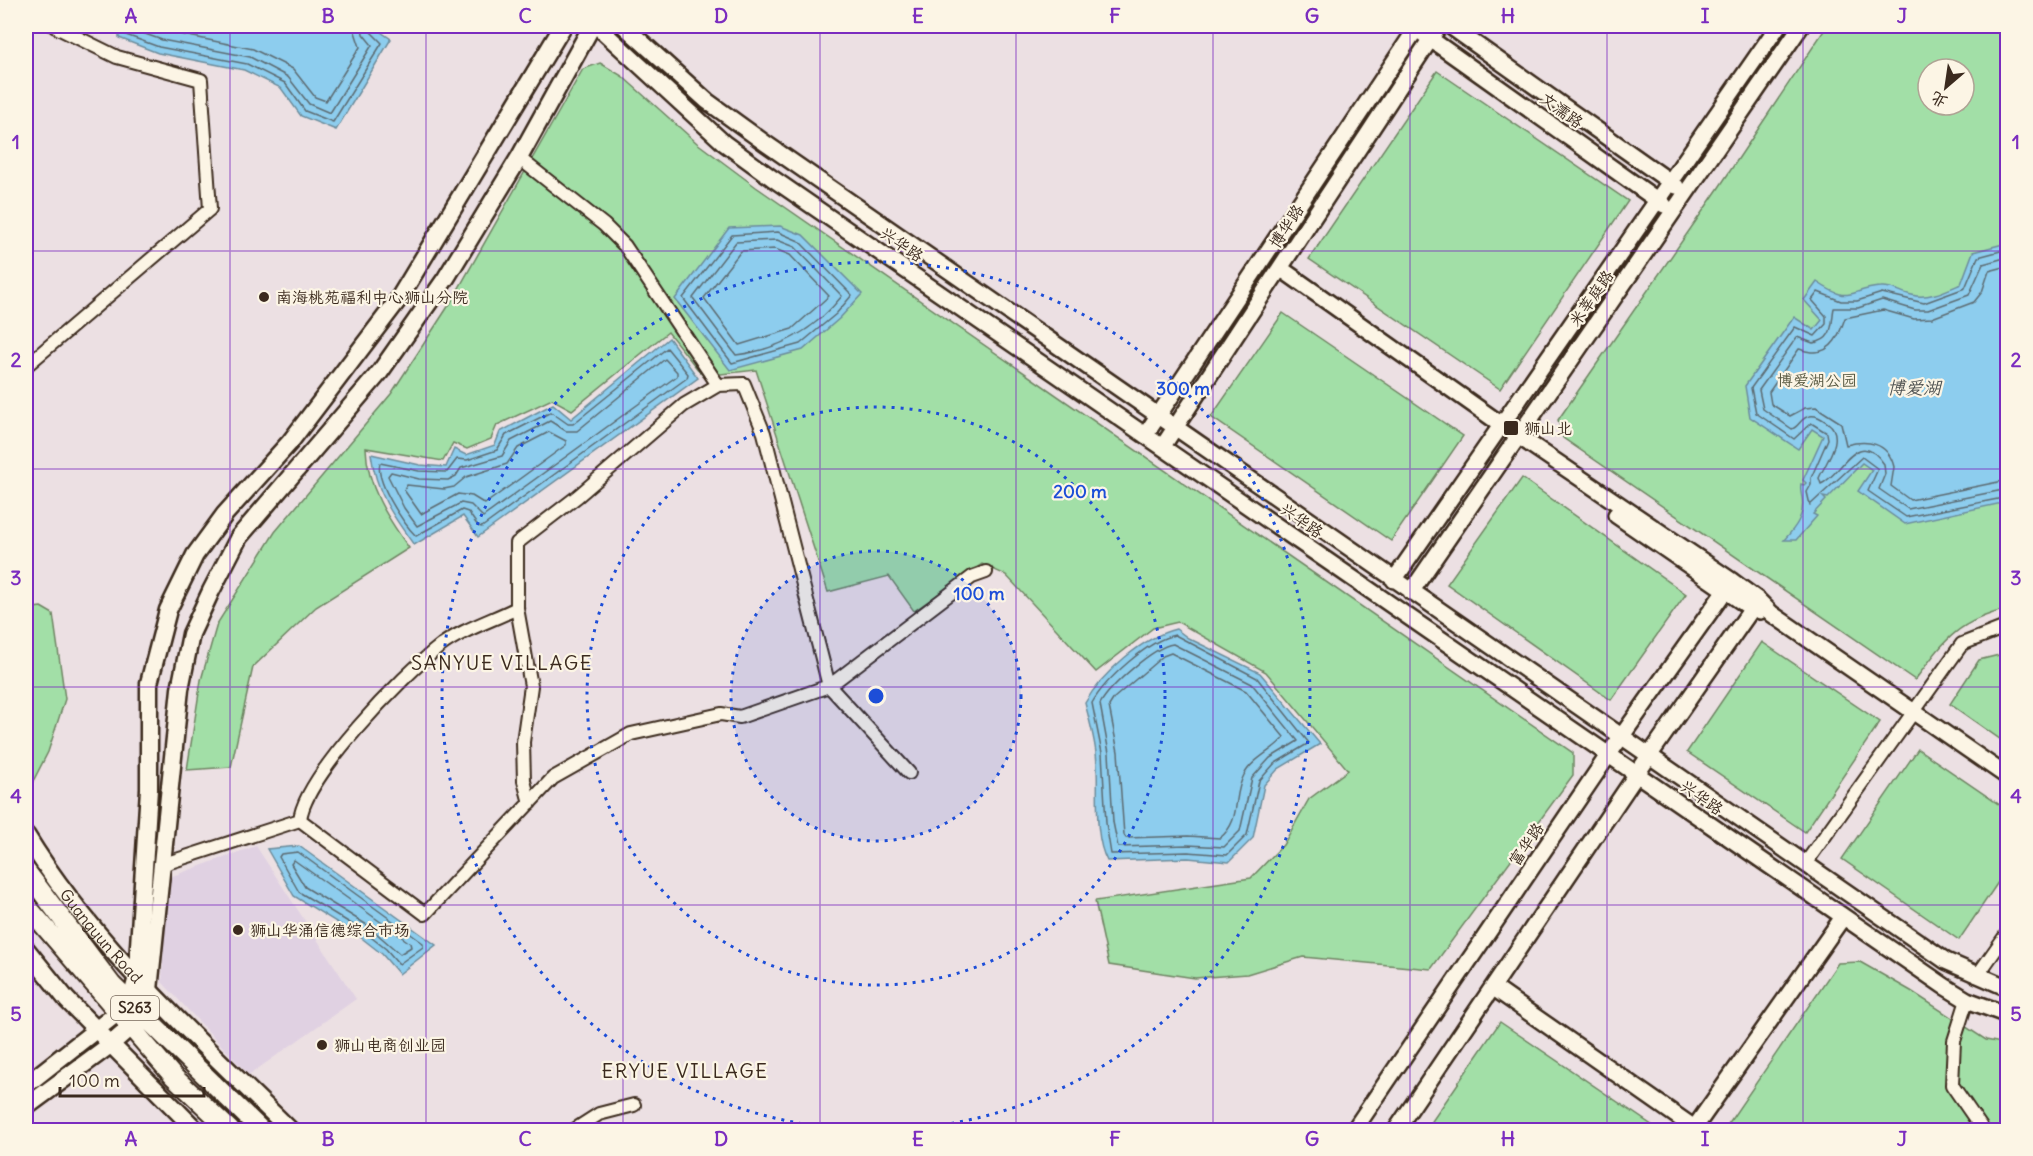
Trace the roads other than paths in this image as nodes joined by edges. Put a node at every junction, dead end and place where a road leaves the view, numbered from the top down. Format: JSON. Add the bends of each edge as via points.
{"nodes":[{"id":1,"x":54,"y":26,"type":"edge"},
{"id":2,"x":563,"y":26,"type":"edge"},
{"id":3,"x":592,"y":26,"type":"edge"},
{"id":4,"x":597,"y":26,"type":"edge"},
{"id":5,"x":624,"y":26,"type":"edge"},
{"id":6,"x":1450,"y":26,"type":"edge"},
{"id":7,"x":1778,"y":26,"type":"edge"},
{"id":8,"x":1801,"y":26,"type":"edge"},
{"id":9,"x":1414,"y":27,"type":"edge"},
{"id":10,"x":1435,"y":32,"type":"edge"},
{"id":11,"x":519,"y":158,"type":"junction"},
{"id":12,"x":1670,"y":181,"type":"junction"},
{"id":13,"x":1686,"y":192,"type":"junction"},
{"id":14,"x":1657,"y":200,"type":"junction"},
{"id":15,"x":1673,"y":211,"type":"junction"},
{"id":16,"x":1277,"y":272,"type":"junction"},
{"id":17,"x":26,"y":366,"type":"edge"},
{"id":18,"x":718,"y":386,"type":"junction"},
{"id":19,"x":1160,"y":413,"type":"junction"},
{"id":20,"x":1176,"y":425,"type":"junction"},
{"id":21,"x":1499,"y":428,"type":"junction"},
{"id":22,"x":1146,"y":434,"type":"junction"},
{"id":23,"x":1516,"y":439,"type":"junction"},
{"id":24,"x":1163,"y":446,"type":"junction"},
{"id":25,"x":986,"y":572,"type":"dead end"},
{"id":26,"x":1394,"y":580,"type":"junction"},
{"id":27,"x":1729,"y":586,"type":"junction"},
{"id":28,"x":1411,"y":592,"type":"junction"},
{"id":29,"x":1755,"y":604,"type":"junction"},
{"id":30,"x":517,"y":608,"type":"junction"},
{"id":31,"x":2007,"y":626,"type":"edge"},
{"id":32,"x":830,"y":686,"type":"junction"},
{"id":33,"x":1914,"y":712,"type":"junction"},
{"id":34,"x":1621,"y":737,"type":"junction"},
{"id":35,"x":1609,"y":754,"type":"junction"},
{"id":36,"x":1649,"y":756,"type":"junction"},
{"id":37,"x":909,"y":773,"type":"dead end"},
{"id":38,"x":1638,"y":774,"type":"junction"},
{"id":39,"x":2007,"y":777,"type":"edge"},
{"id":40,"x":530,"y":802,"type":"junction"},
{"id":41,"x":300,"y":820,"type":"junction"},
{"id":42,"x":26,"y":835,"type":"edge"},
{"id":43,"x":1805,"y":864,"type":"junction"},
{"id":44,"x":161,"y":865,"type":"junction"},
{"id":45,"x":26,"y":871,"type":"edge"},
{"id":46,"x":26,"y":905,"type":"edge"},
{"id":47,"x":1843,"y":916,"type":"junction"},
{"id":48,"x":2007,"y":932,"type":"edge"},
{"id":49,"x":26,"y":949,"type":"edge"},
{"id":50,"x":1977,"y":976,"type":"junction"},
{"id":51,"x":137,"y":977,"type":"junction"},
{"id":52,"x":1494,"y":988,"type":"junction"},
{"id":53,"x":2007,"y":988,"type":"edge"},
{"id":54,"x":149,"y":990,"type":"junction"},
{"id":55,"x":1967,"y":1000,"type":"junction"},
{"id":56,"x":130,"y":1015,"type":"junction"},
{"id":57,"x":2007,"y":1015,"type":"edge"},
{"id":58,"x":97,"y":1032,"type":"junction"},
{"id":59,"x":110,"y":1045,"type":"junction"},
{"id":60,"x":26,"y":1085,"type":"edge"},
{"id":61,"x":634,"y":1106,"type":"dead end"},
{"id":62,"x":26,"y":1107,"type":"edge"},
{"id":63,"x":1357,"y":1129,"type":"edge"},
{"id":64,"x":1695,"y":1130,"type":"edge"},
{"id":65,"x":196,"y":1131,"type":"edge"},
{"id":66,"x":230,"y":1131,"type":"edge"},
{"id":67,"x":261,"y":1131,"type":"edge"},
{"id":68,"x":290,"y":1131,"type":"edge"},
{"id":69,"x":574,"y":1131,"type":"edge"},
{"id":70,"x":1396,"y":1131,"type":"edge"},
{"id":71,"x":1983,"y":1131,"type":"edge"}],
"edges":[{"from":1,"to":17,"type":"street","via":[[117,57],[201,80],[210,209]]},
{"from":2,"to":51,"type":"main road","via":[[398,300],[290,442],[225,514],[195,555],[168,610],[149,683],[149,789]]},
{"from":3,"to":11,"type":"main road"},
{"from":4,"to":22,"type":"street","name":"兴华路","via":[[724,143]]},
{"from":5,"to":19,"type":"street","name":"兴华路","via":[[707,101],[756,137]]},
{"from":6,"to":12,"type":"street","name":"文濡路"},
{"from":7,"to":12,"type":"street","name":"米莘庭路"},
{"from":8,"to":13,"type":"street","name":"米莘庭路"},
{"from":9,"to":10,"type":"street","name":"文濡路"},
{"from":9,"to":19,"type":"street","name":"博华路"},
{"from":10,"to":14,"type":"street","name":"文濡路"},
{"from":10,"to":16,"type":"street","name":"博华路"},
{"from":11,"to":18,"type":"street","via":[[625,246]]},
{"from":11,"to":44,"type":"main road","via":[[446,278],[380,372],[239,537],[211,591],[191,634],[180,689]]},
{"from":12,"to":13,"type":"street","name":"文濡路"},
{"from":12,"to":14,"type":"street","name":"米莘庭路"},
{"from":13,"to":15,"type":"street","name":"米莘庭路"},
{"from":14,"to":15,"type":"street","name":"文濡路"},
{"from":14,"to":21,"type":"street","name":"米莘庭路"},
{"from":15,"to":23,"type":"street","name":"米莘庭路"},
{"from":16,"to":20,"type":"street","name":"博华路"},
{"from":16,"to":21,"type":"street"},
{"from":18,"to":30,"type":"street","via":[[684,405],[517,543]]},
{"from":18,"to":32,"type":"street","via":[[744,384],[764,433]]},
{"from":19,"to":20,"type":"street","name":"兴华路"},
{"from":19,"to":22,"type":"street","name":"博华路"},
{"from":20,"to":24,"type":"street","name":"博华路"},
{"from":20,"to":26,"type":"street","name":"兴华路"},
{"from":21,"to":23,"type":"street"},
{"from":21,"to":26,"type":"street","name":"米莘庭路"},
{"from":22,"to":24,"type":"street","name":"兴华路"},
{"from":23,"to":27,"type":"street"},
{"from":23,"to":28,"type":"street","name":"米莘庭路"},
{"from":24,"to":35,"type":"street","name":"兴华路"},
{"from":25,"to":32,"type":"street","via":[[972,577]]},
{"from":26,"to":28,"type":"street","name":"兴华路"},
{"from":27,"to":29,"type":"street"},
{"from":27,"to":34,"type":"street","name":"富华路"},
{"from":28,"to":34,"type":"street","name":"兴华路"},
{"from":29,"to":33,"type":"street"},
{"from":29,"to":36,"type":"street"},
{"from":30,"to":40,"type":"street","via":[[531,686],[523,742],[524,781]]},
{"from":30,"to":41,"type":"street","via":[[440,646],[394,689],[314,785],[301,808]]},
{"from":31,"to":33,"type":"street","via":[[1962,644]]},
{"from":32,"to":37,"type":"street"},
{"from":32,"to":40,"type":"street","via":[[740,717],[721,714],[631,734],[553,778]]},
{"from":33,"to":39,"type":"street"},
{"from":33,"to":43,"type":"street"},
{"from":34,"to":35,"type":"street","name":"富华路"},
{"from":34,"to":36,"type":"street","name":"兴华路"},
{"from":35,"to":38,"type":"street","name":"兴华路"},
{"from":35,"to":63,"type":"street","name":"富华路"},
{"from":36,"to":38,"type":"street"},
{"from":36,"to":43,"type":"street","name":"兴华路"},
{"from":38,"to":47,"type":"street","name":"兴华路"},
{"from":38,"to":52,"type":"street"},
{"from":40,"to":41,"type":"street","via":[[425,914]]},
{"from":41,"to":44,"type":"street"},
{"from":42,"to":51,"type":"main road","name":"Guangyun Road","number":"S263","via":[[89,922]]},
{"from":43,"to":50,"type":"street","name":"兴华路","via":[[1946,961]]},
{"from":44,"to":54,"type":"main road"},
{"from":45,"to":56,"type":"main road","name":"Guangyun Road","number":"S263"},
{"from":46,"to":56,"type":"main road","name":"Guangyun Road","number":"S263"},
{"from":47,"to":55,"type":"street","name":"兴华路"},
{"from":47,"to":64,"type":"street"},
{"from":48,"to":50,"type":"street"},
{"from":49,"to":58,"type":"main road","number":"S263"},
{"from":50,"to":53,"type":"street","name":"兴华路"},
{"from":51,"to":54,"type":"main road","name":"Guangyun Road","number":"S263"},
{"from":51,"to":56,"type":"main road"},
{"from":52,"to":64,"type":"street"},
{"from":52,"to":70,"type":"street"},
{"from":54,"to":56,"type":"main road"},
{"from":54,"to":68,"type":"main road","name":"Guangyun Road","number":"S263"},
{"from":55,"to":57,"type":"street","name":"兴华路"},
{"from":55,"to":71,"type":"street","via":[[1954,1041],[1952,1085]]},
{"from":56,"to":58,"type":"main road"},
{"from":56,"to":59,"type":"main road"},
{"from":56,"to":66,"type":"main road","name":"Guangyun Road","number":"S263","via":[[173,1076]]},
{"from":56,"to":67,"type":"main road","name":"Guangyun Road","number":"S263"},
{"from":58,"to":59,"type":"main road","number":"S263"},
{"from":58,"to":60,"type":"main road"},
{"from":59,"to":62,"type":"main road"},
{"from":59,"to":65,"type":"main road","number":"S263"},
{"from":61,"to":69,"type":"street","via":[[599,1114]]}]}
